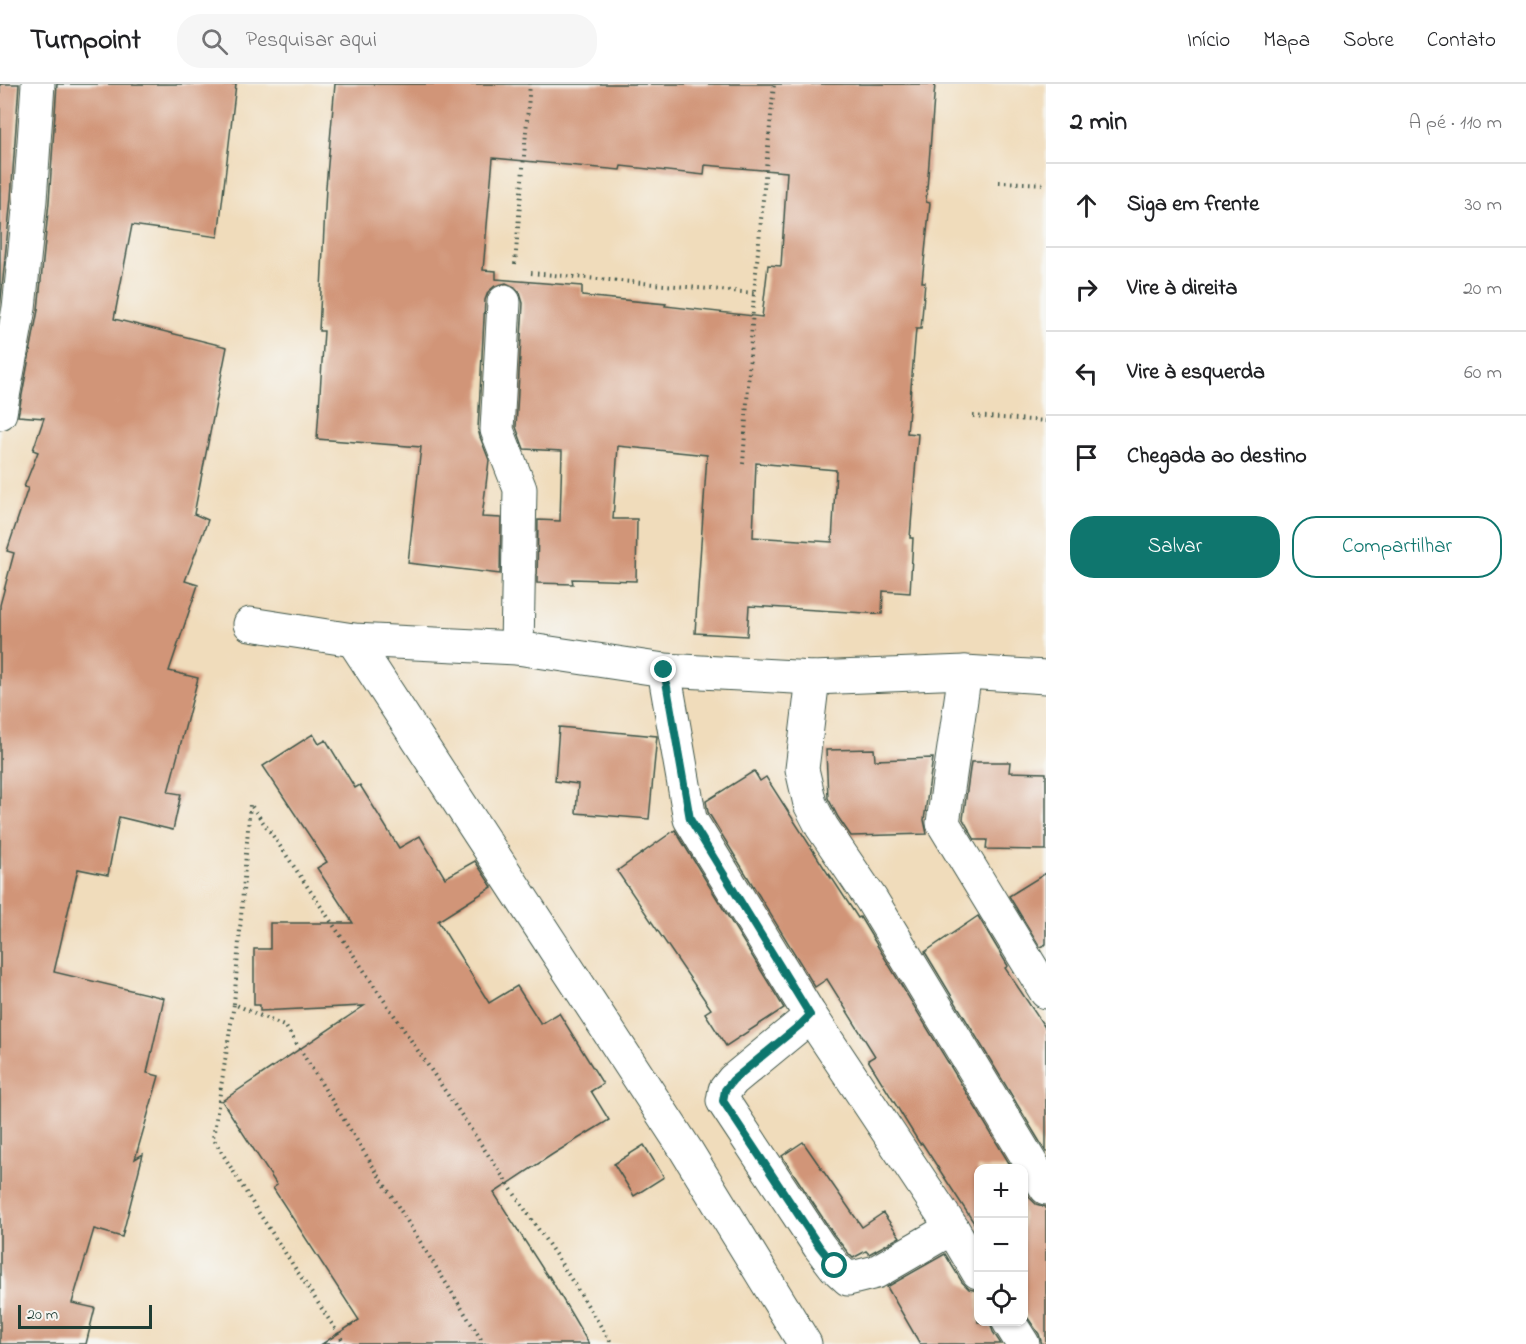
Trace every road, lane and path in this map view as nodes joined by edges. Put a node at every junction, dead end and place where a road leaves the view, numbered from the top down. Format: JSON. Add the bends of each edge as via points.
{"nodes":[{"id":1,"x":38,"y":84,"type":"edge"},
{"id":2,"x":530,"y":84,"type":"edge"},
{"id":3,"x":774,"y":84,"type":"edge"},
{"id":4,"x":999,"y":182,"type":"dead end"},
{"id":5,"x":1046,"y":184,"type":"edge"},
{"id":6,"x":509,"y":287,"type":"junction"},
{"id":7,"x":754,"y":293,"type":"junction"},
{"id":8,"x":0,"y":413,"type":"edge"},
{"id":9,"x":973,"y":416,"type":"dead end"},
{"id":10,"x":1046,"y":421,"type":"edge"},
{"id":11,"x":743,"y":464,"type":"dead end"},
{"id":12,"x":250,"y":624,"type":"dead end"},
{"id":13,"x":353,"y":640,"type":"junction"},
{"id":14,"x":517,"y":648,"type":"junction"},
{"id":15,"x":664,"y":670,"type":"junction"},
{"id":16,"x":964,"y":672,"type":"junction"},
{"id":17,"x":1046,"y":677,"type":"edge"},
{"id":18,"x":813,"y":678,"type":"junction"},
{"id":19,"x":1044,"y":985,"type":"edge"},
{"id":20,"x":234,"y":1004,"type":"junction"},
{"id":21,"x":810,"y":1015,"type":"junction"},
{"id":22,"x":1046,"y":1188,"type":"edge"},
{"id":23,"x":952,"y":1228,"type":"junction"},
{"id":24,"x":974,"y":1265,"type":"edge"},
{"id":25,"x":1012,"y":1326,"type":"edge"},
{"id":26,"x":345,"y":1344,"type":"edge"},
{"id":27,"x":484,"y":1344,"type":"edge"},
{"id":28,"x":612,"y":1344,"type":"edge"},
{"id":29,"x":806,"y":1344,"type":"edge"},
{"id":30,"x":1023,"y":1344,"type":"edge"}],
"edges":[{"from":1,"to":8,"type":"street","via":[[20,308]]},
{"from":2,"to":6,"type":"path"},
{"from":3,"to":7,"type":"path"},
{"from":4,"to":5,"type":"path"},
{"from":6,"to":7,"type":"path"},
{"from":6,"to":14,"type":"street","via":[[497,430],[520,489]]},
{"from":7,"to":11,"type":"path"},
{"from":9,"to":10,"type":"path"},
{"from":12,"to":13,"type":"street"},
{"from":13,"to":14,"type":"street"},
{"from":13,"to":29,"type":"street","via":[[686,1150]]},
{"from":14,"to":15,"type":"street"},
{"from":15,"to":18,"type":"street"},
{"from":15,"to":21,"type":"street","via":[[690,819]]},
{"from":16,"to":17,"type":"street"},
{"from":16,"to":18,"type":"street"},
{"from":16,"to":19,"type":"street","via":[[943,823]]},
{"from":18,"to":22,"type":"street","via":[[802,770],[810,804]]},
{"from":20,"to":26,"type":"path","via":[[213,1138]]},
{"from":20,"to":27,"type":"path","via":[[286,1027]]},
{"from":20,"to":28,"type":"path","via":[[250,804]]},
{"from":21,"to":23,"type":"street"},
{"from":21,"to":23,"type":"street","via":[[733,1080],[723,1101],[819,1246],[848,1279],[876,1272]]},
{"from":23,"to":24,"type":"street"},
{"from":25,"to":30,"type":"street"}]}
